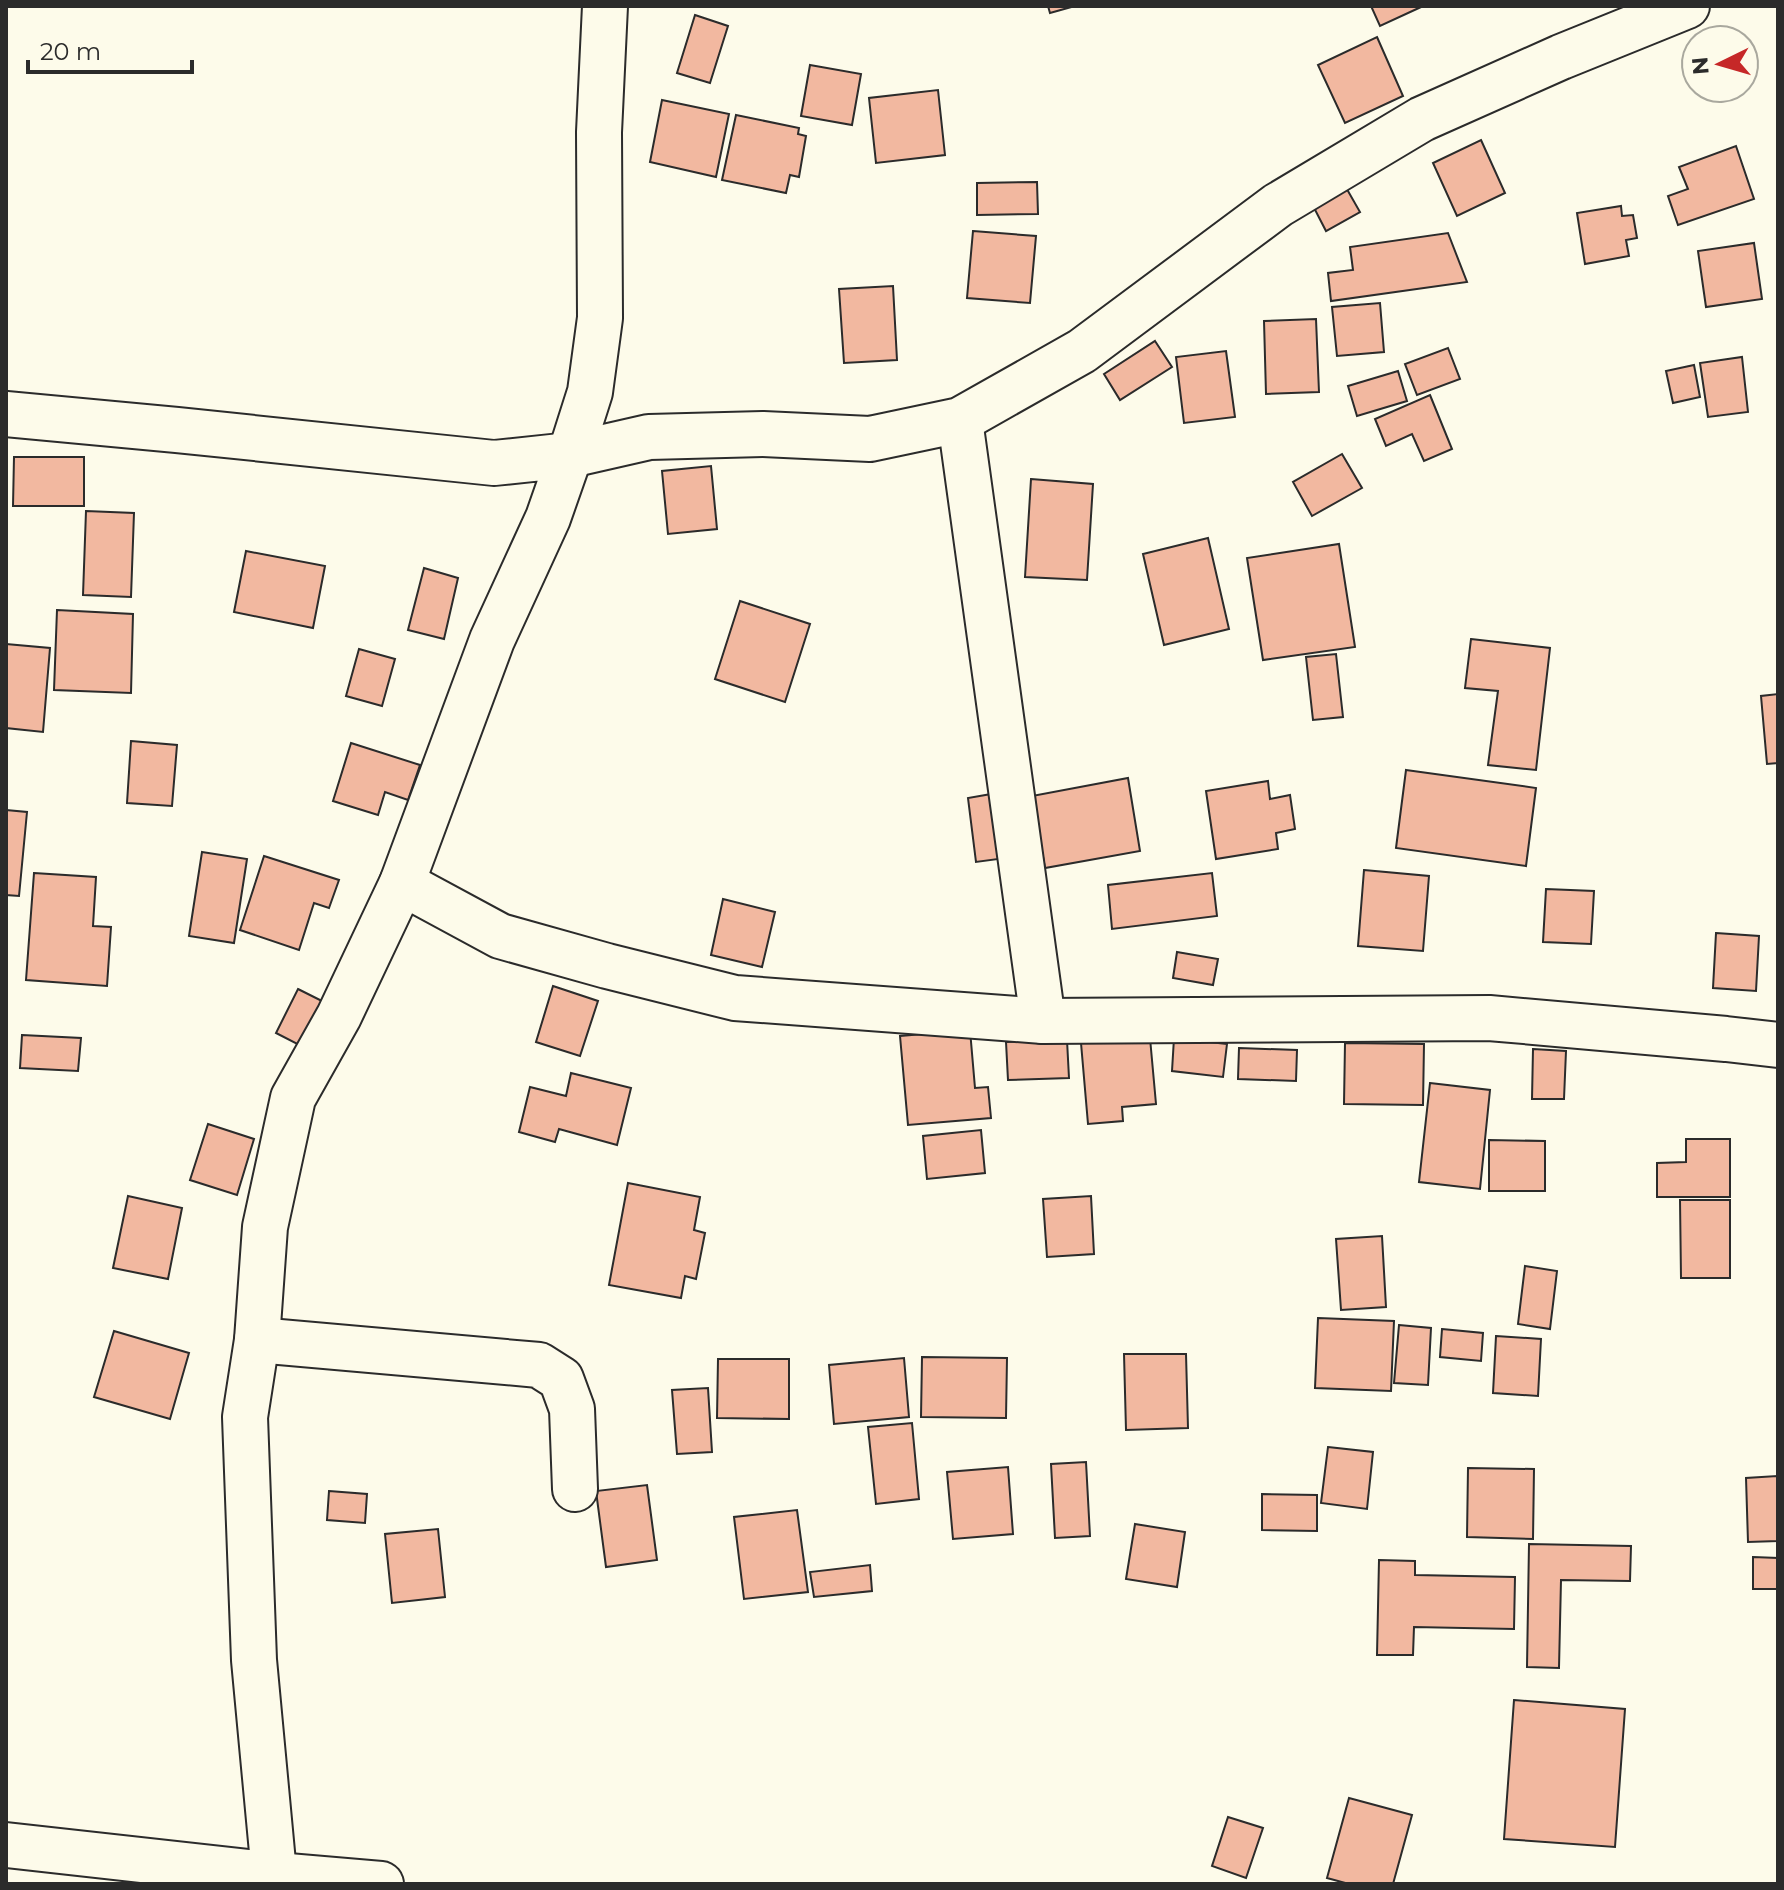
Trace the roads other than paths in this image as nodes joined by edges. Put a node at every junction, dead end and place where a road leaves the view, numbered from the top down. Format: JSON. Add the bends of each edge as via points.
{"nodes":[{"id":1,"x":605,"y":6,"type":"edge"},
{"id":2,"x":1687,"y":6,"type":"edge"},
{"id":3,"x":6,"y":414,"type":"edge"},
{"id":4,"x":960,"y":420,"type":"junction"},
{"id":5,"x":570,"y":455,"type":"junction"},
{"id":6,"x":402,"y":883,"type":"junction"},
{"id":7,"x":1043,"y":1021,"type":"junction"},
{"id":8,"x":1778,"y":1045,"type":"edge"},
{"id":9,"x":257,"y":1340,"type":"junction"},
{"id":10,"x":575,"y":1489,"type":"dead end"},
{"id":11,"x":6,"y":1845,"type":"edge"},
{"id":12,"x":276,"y":1880,"type":"edge"},
{"id":13,"x":381,"y":1884,"type":"edge"}],
"edges":[{"from":1,"to":5,"type":"street","via":[[600,318],[590,392]]},
{"from":2,"to":4,"type":"street","via":[[1422,119],[1278,205],[1082,351]]},
{"from":3,"to":5,"type":"street","via":[[494,463]]},
{"from":4,"to":5,"type":"street","via":[[870,439],[763,434],[649,437]]},
{"from":4,"to":7,"type":"street"},
{"from":5,"to":6,"type":"street","via":[[548,518],[492,640]]},
{"from":6,"to":7,"type":"street","via":[[500,936],[735,998]]},
{"from":6,"to":9,"type":"street","via":[[293,1098],[265,1227]]},
{"from":7,"to":8,"type":"street","via":[[1489,1018]]},
{"from":9,"to":10,"type":"street","via":[[539,1365],[561,1379],[572,1409]]},
{"from":9,"to":12,"type":"street","via":[[245,1417],[254,1660]]},
{"from":11,"to":12,"type":"street"},
{"from":12,"to":13,"type":"street"}]}
